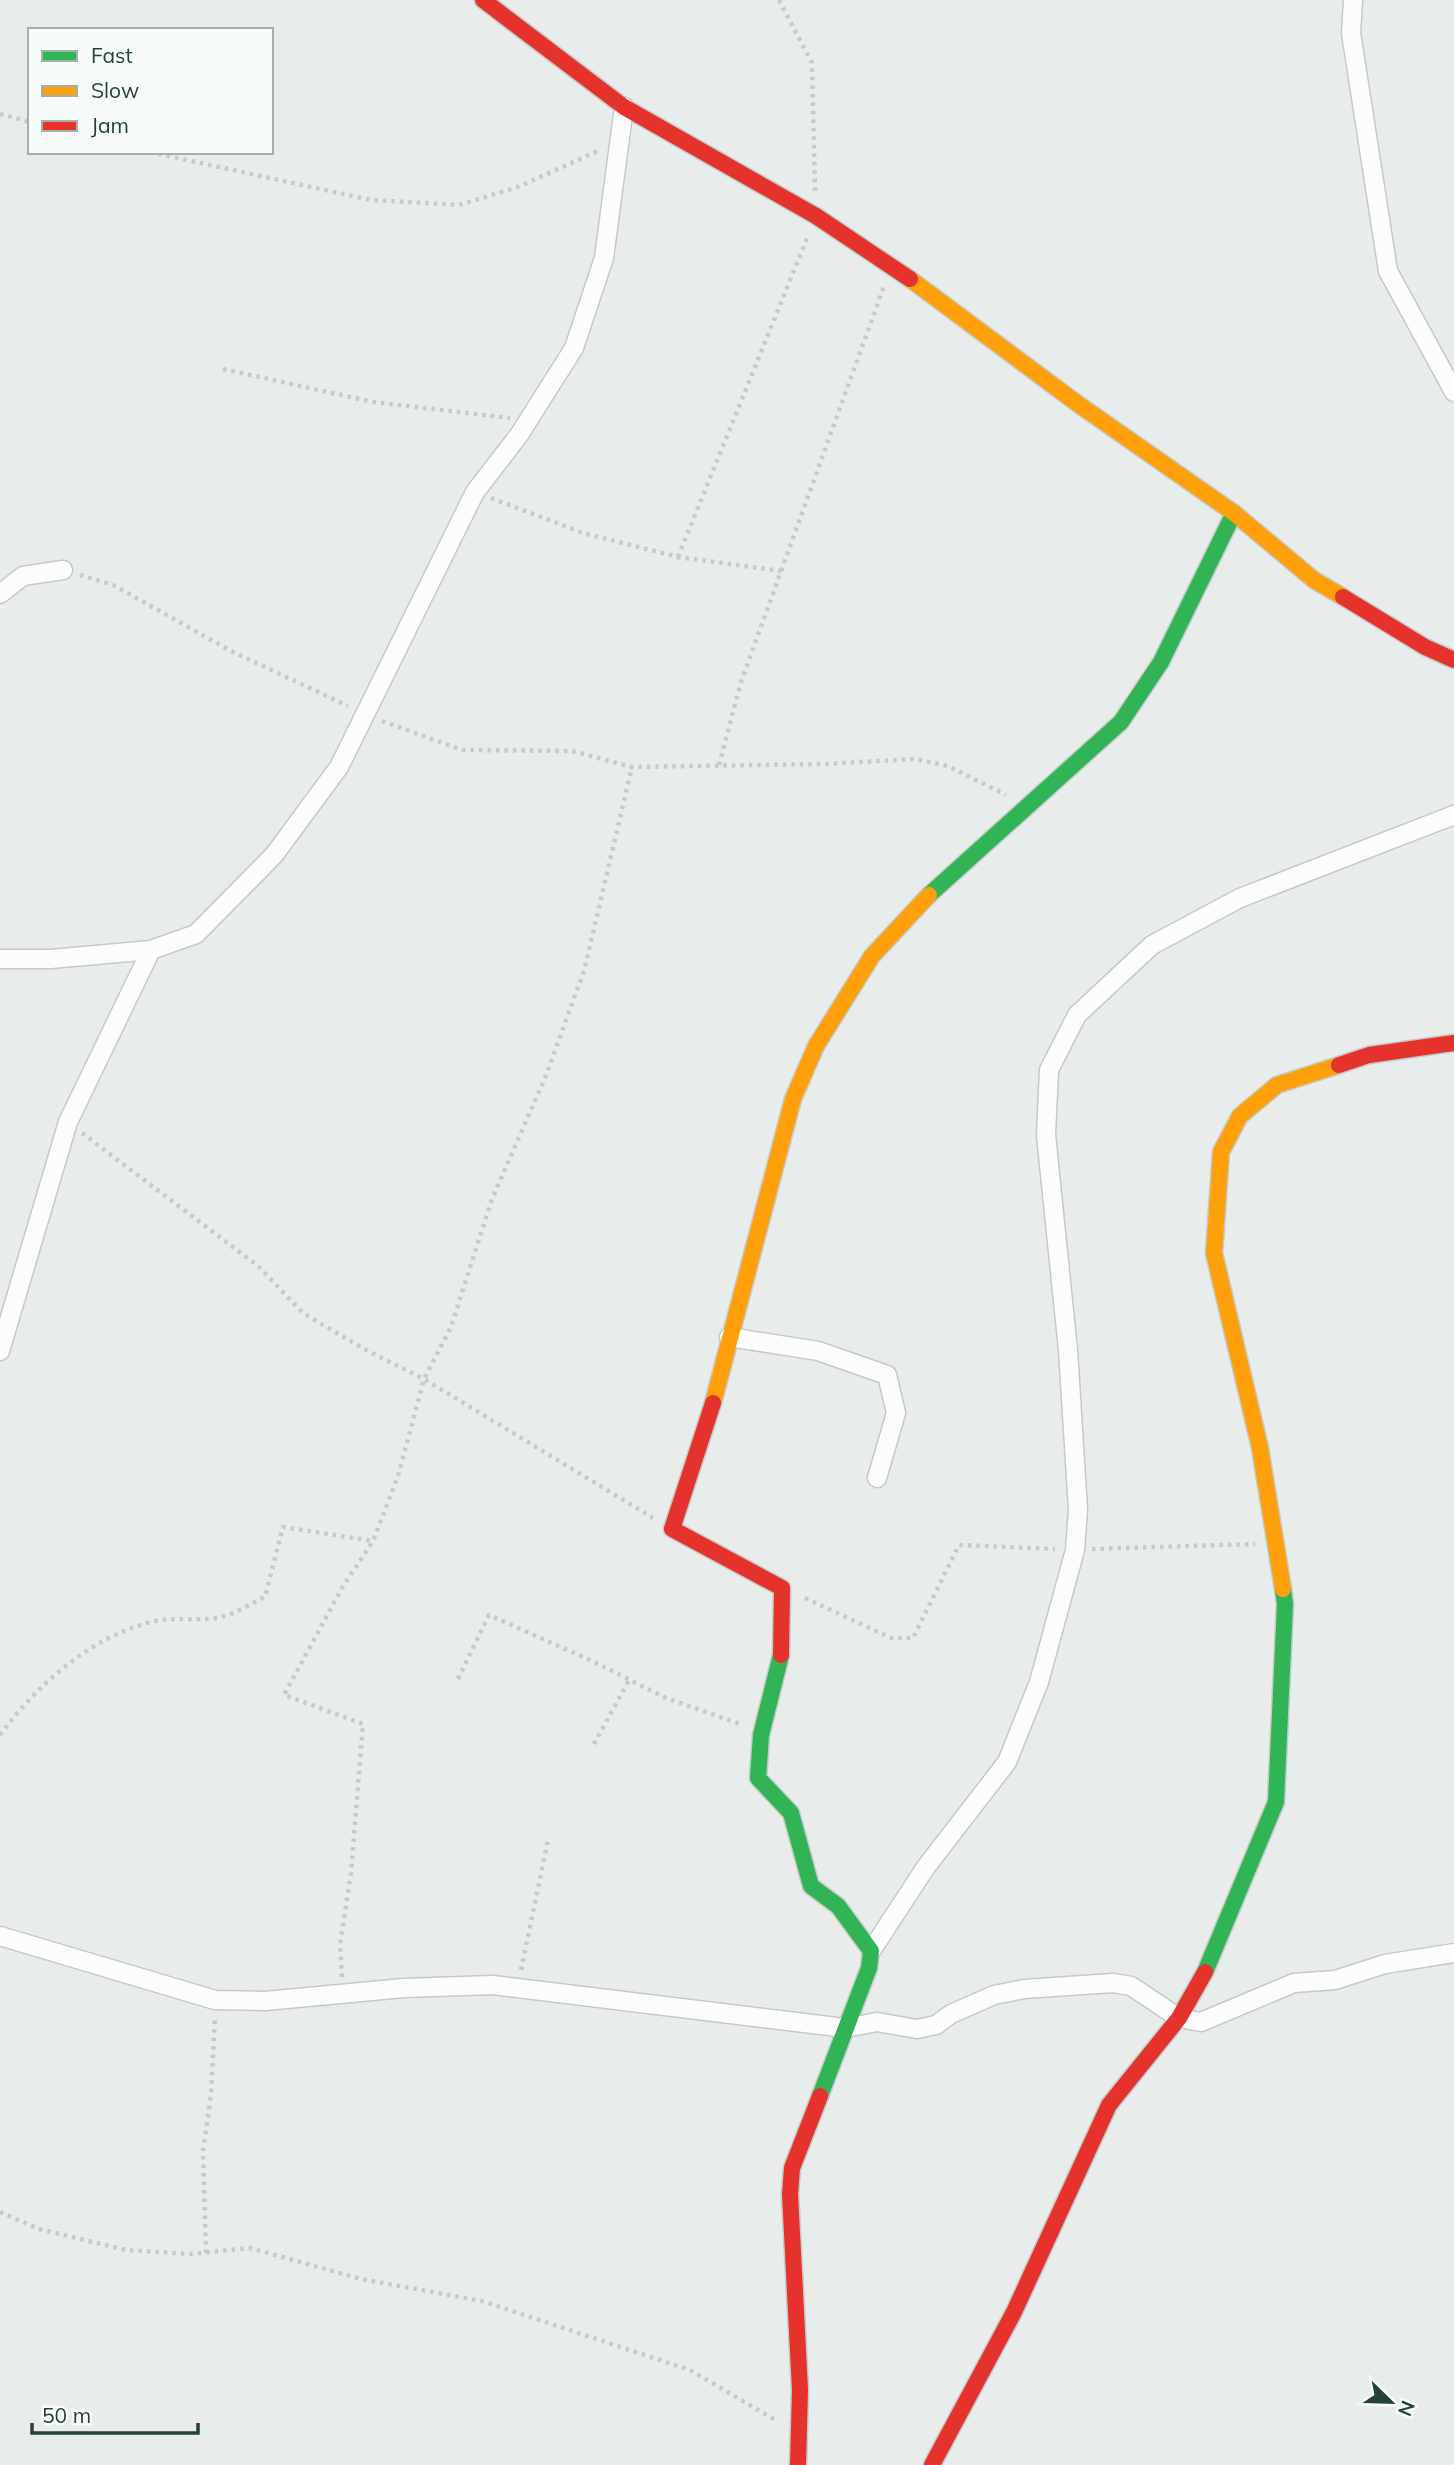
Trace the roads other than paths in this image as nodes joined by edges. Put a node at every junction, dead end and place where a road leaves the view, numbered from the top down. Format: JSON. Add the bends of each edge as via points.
{"nodes":[{"id":1,"x":483,"y":0,"type":"edge"},
{"id":2,"x":1353,"y":0,"type":"edge"},
{"id":3,"x":624,"y":107,"type":"junction"},
{"id":4,"x":1454,"y":392,"type":"edge"},
{"id":5,"x":1234,"y":513,"type":"junction"},
{"id":6,"x":63,"y":570,"type":"road end"},
{"id":7,"x":0,"y":594,"type":"edge"},
{"id":8,"x":1454,"y":660,"type":"edge"},
{"id":9,"x":1454,"y":815,"type":"edge"},
{"id":10,"x":151,"y":950,"type":"junction"},
{"id":11,"x":0,"y":958,"type":"edge"},
{"id":12,"x":1454,"y":1043,"type":"edge"},
{"id":13,"x":729,"y":1337,"type":"junction"},
{"id":14,"x":0,"y":1351,"type":"edge"},
{"id":15,"x":877,"y":1478,"type":"dead end"},
{"id":16,"x":0,"y":1936,"type":"edge"},
{"id":17,"x":870,"y":1951,"type":"junction"},
{"id":18,"x":1454,"y":1953,"type":"edge"},
{"id":19,"x":1179,"y":2018,"type":"junction"},
{"id":20,"x":845,"y":2028,"type":"junction"},
{"id":21,"x":798,"y":2465,"type":"edge"},
{"id":22,"x":932,"y":2465,"type":"edge"}],
"edges":[{"from":1,"to":3,"type":"street"},
{"from":2,"to":4,"type":"street","via":[[1351,33],[1388,271]]},
{"from":3,"to":5,"type":"street","via":[[816,216],[891,265]]},
{"from":3,"to":10,"type":"street","via":[[604,258],[574,348],[475,492],[339,767],[274,855],[196,934]]},
{"from":5,"to":8,"type":"street","via":[[1314,580]]},
{"from":5,"to":13,"type":"street","via":[[1161,662],[1121,722],[944,878],[872,956],[816,1046],[793,1099]]},
{"from":6,"to":7,"type":"street","via":[[23,576]]},
{"from":9,"to":17,"type":"street","via":[[1240,898],[1152,945],[1077,1015],[1049,1070],[1046,1135],[1068,1350],[1078,1510],[1075,1550],[1039,1682],[1007,1762],[926,1867]]},
{"from":10,"to":11,"type":"street","via":[[51,959]]},
{"from":10,"to":14,"type":"street","via":[[68,1122]]},
{"from":12,"to":19,"type":"street","via":[[1369,1055],[1277,1085],[1240,1116],[1220,1152],[1214,1253],[1260,1448],[1285,1604],[1276,1802],[1209,1964]]},
{"from":13,"to":15,"type":"street","via":[[818,1351],[887,1375],[896,1413]]},
{"from":13,"to":17,"type":"street","via":[[704,1436],[672,1529],[782,1588],[780,1658],[758,1777],[791,1813],[811,1886],[838,1906]]},
{"from":16,"to":20,"type":"street","via":[[215,2000],[265,2001],[493,1985]]},
{"from":17,"to":20,"type":"street","via":[[869,1968]]},
{"from":18,"to":19,"type":"street","via":[[1385,1964],[1335,1980],[1294,1983],[1200,2022]]},
{"from":19,"to":20,"type":"street","via":[[1131,1986],[1113,1983],[994,1995],[936,2025],[918,2029],[877,2022]]},
{"from":19,"to":22,"type":"street","via":[[1109,2105],[1014,2312]]},
{"from":20,"to":21,"type":"street","via":[[792,2168],[800,2389]]}]}
